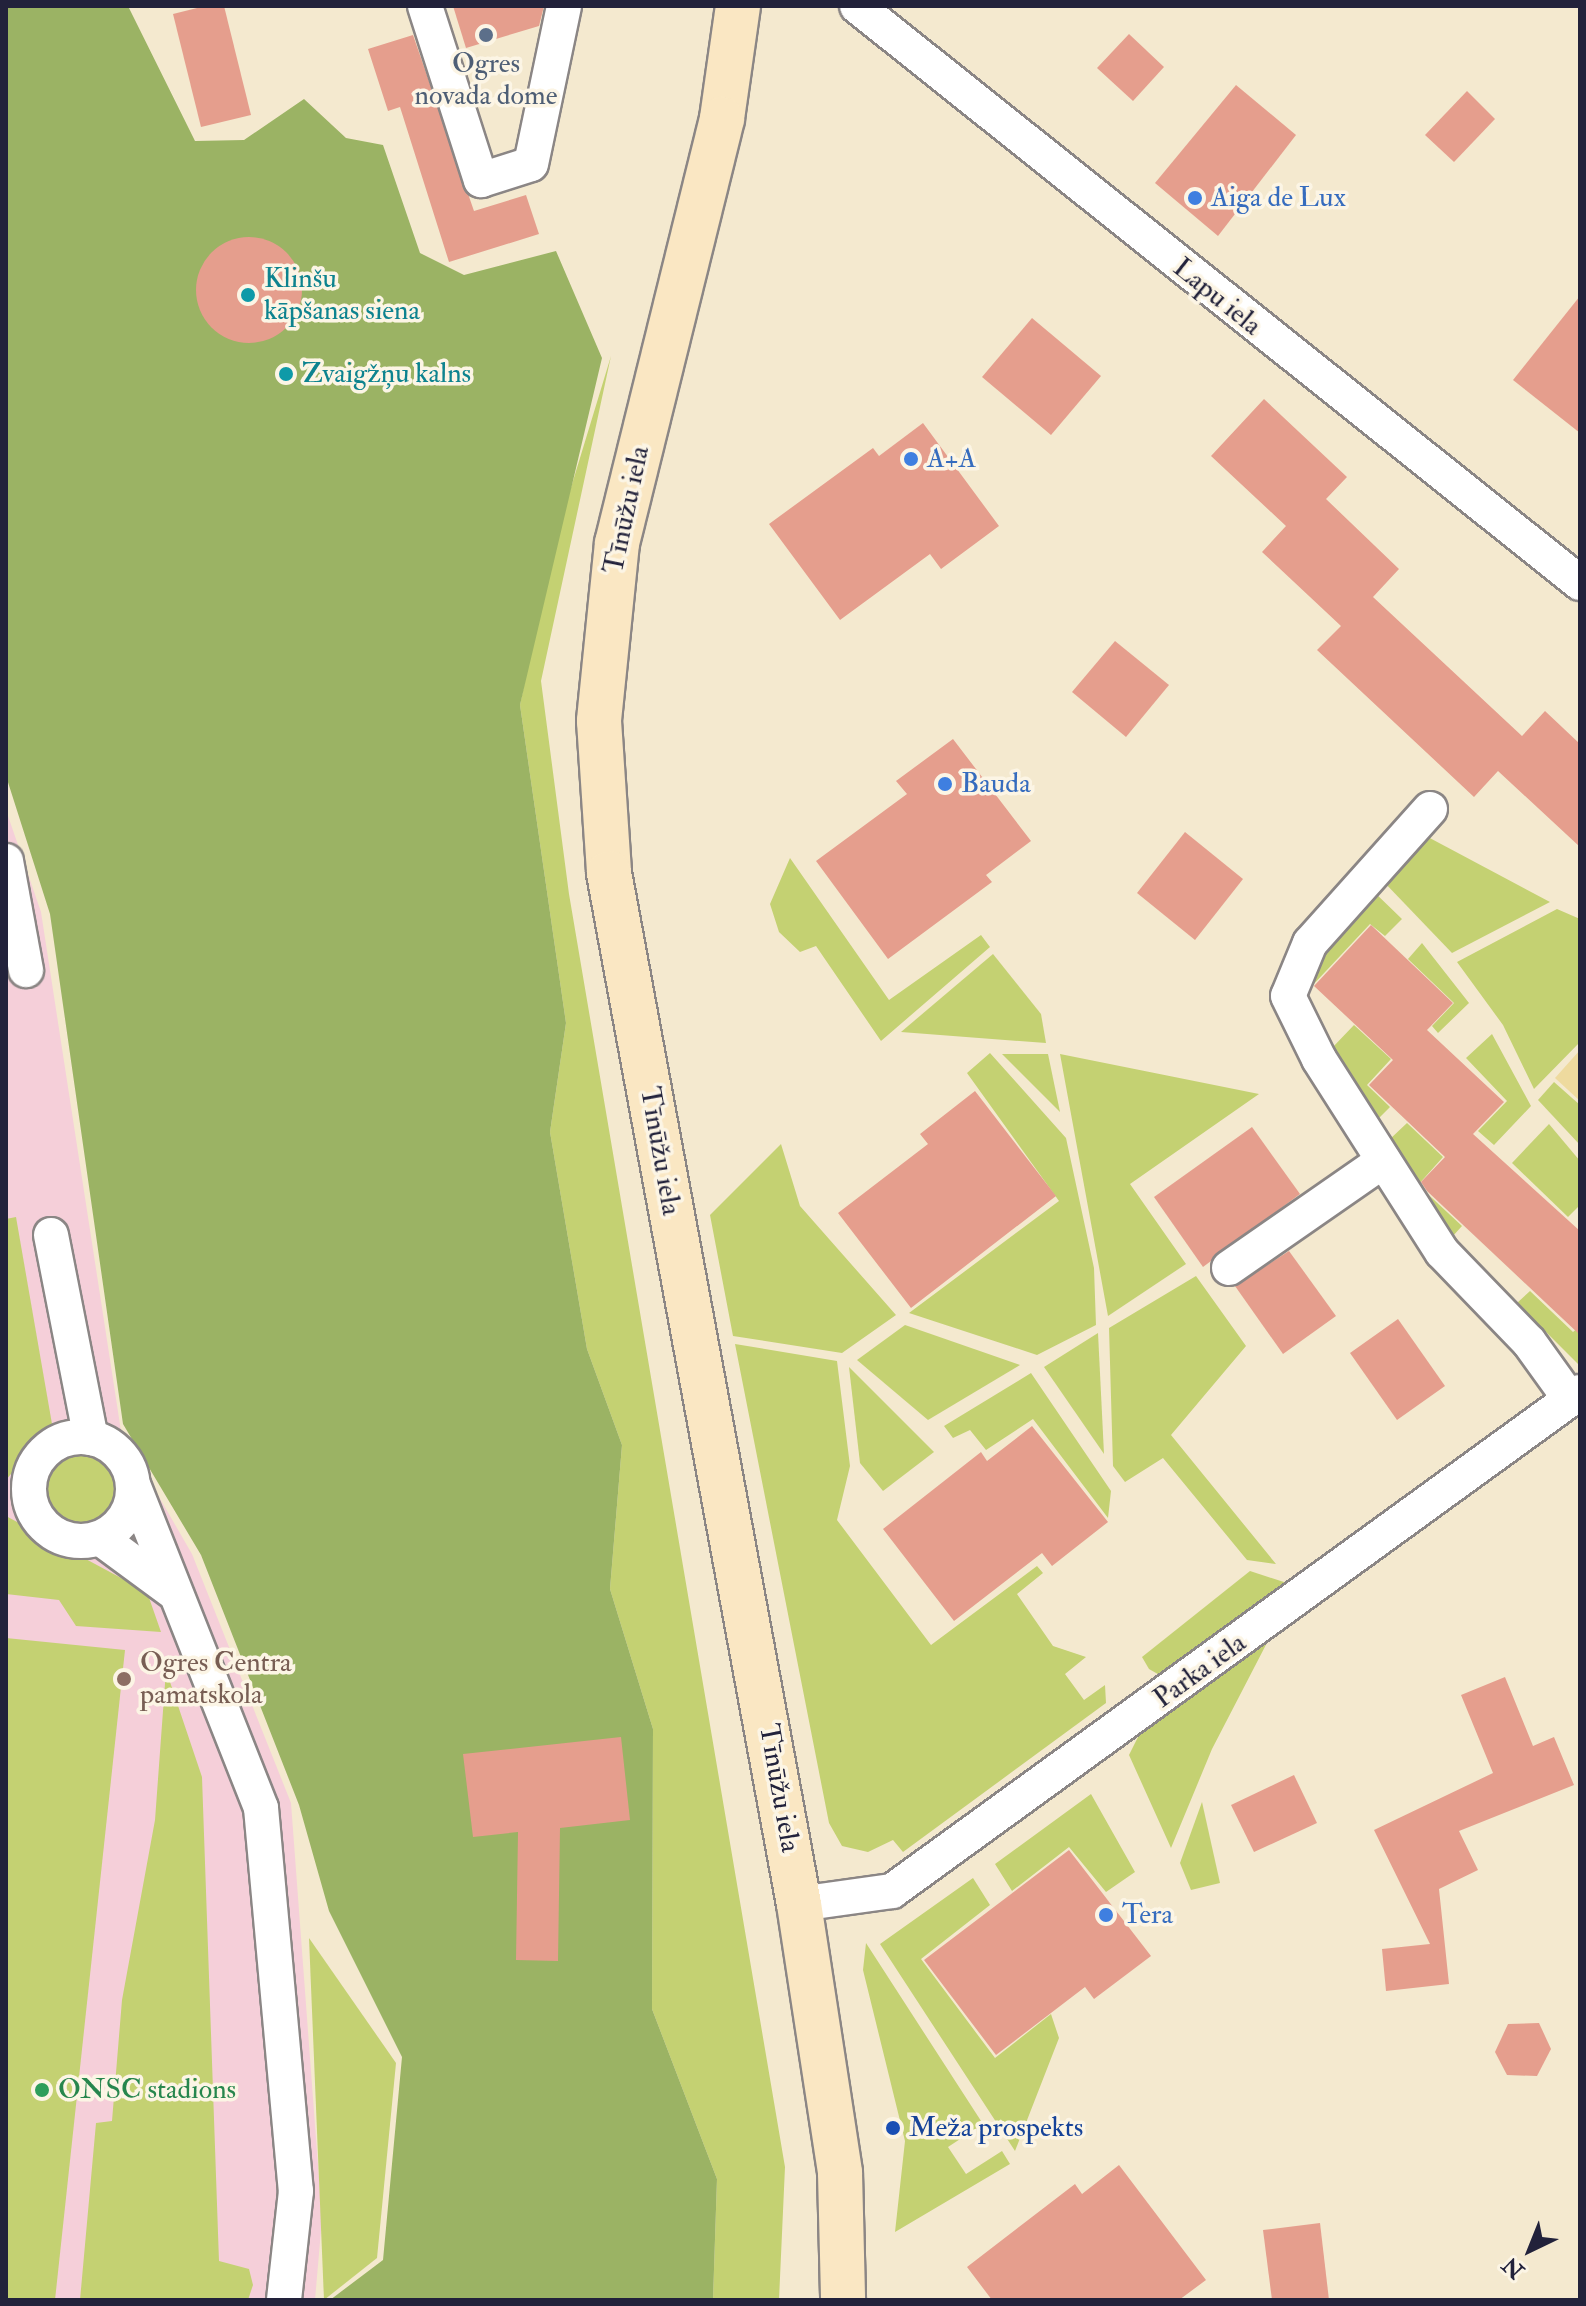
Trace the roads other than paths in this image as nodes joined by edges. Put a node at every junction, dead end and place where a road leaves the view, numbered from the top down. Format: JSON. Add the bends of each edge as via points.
{"nodes":[{"id":1,"x":425,"y":6,"type":"edge"},
{"id":2,"x":564,"y":6,"type":"edge"},
{"id":3,"x":738,"y":6,"type":"edge"},
{"id":4,"x":857,"y":6,"type":"edge"},
{"id":5,"x":1580,"y":583,"type":"edge"},
{"id":6,"x":1430,"y":809,"type":"dead end"},
{"id":7,"x":6,"y":861,"type":"edge"},
{"id":8,"x":26,"y":970,"type":"dead end"},
{"id":9,"x":1383,"y":1161,"type":"junction"},
{"id":10,"x":51,"y":1235,"type":"dead end"},
{"id":11,"x":1229,"y":1268,"type":"dead end"},
{"id":12,"x":1575,"y":1395,"type":"edge"},
{"id":13,"x":91,"y":1438,"type":"junction"},
{"id":14,"x":134,"y":1487,"type":"junction"},
{"id":15,"x":100,"y":1538,"type":"junction"},
{"id":16,"x":172,"y":1591,"type":"junction"},
{"id":17,"x":799,"y":1904,"type":"junction"},
{"id":18,"x":284,"y":2300,"type":"edge"},
{"id":19,"x":843,"y":2300,"type":"edge"}],
"edges":[{"from":1,"to":2,"type":"street","via":[[481,180],[531,164]]},
{"from":3,"to":17,"type":"main road","name":"Tīnūžu iela","via":[[722,119],[617,543],[599,721],[609,873]]},
{"from":4,"to":5,"type":"street","name":"Lapu iela"},
{"from":6,"to":9,"type":"street","via":[[1310,943],[1288,996]]},
{"from":7,"to":8,"type":"street"},
{"from":9,"to":11,"type":"street"},
{"from":9,"to":12,"type":"street","via":[[1442,1252]]},
{"from":10,"to":13,"type":"street"},
{"from":12,"to":17,"type":"street","name":"Parka iela","via":[[892,1891]]},
{"from":13,"to":14,"type":"street","via":[[121,1454]]},
{"from":13,"to":15,"type":"street","via":[[57,1443],[43,1454],[29,1488],[47,1529],[77,1542]]},
{"from":14,"to":15,"type":"street","via":[[120,1524]]},
{"from":14,"to":16,"type":"street"},
{"from":15,"to":16,"type":"street"},
{"from":16,"to":18,"type":"street","via":[[261,1808],[296,2191]]},
{"from":17,"to":19,"type":"main road","name":"Tīnūžu iela","via":[[840,2173]]}]}
